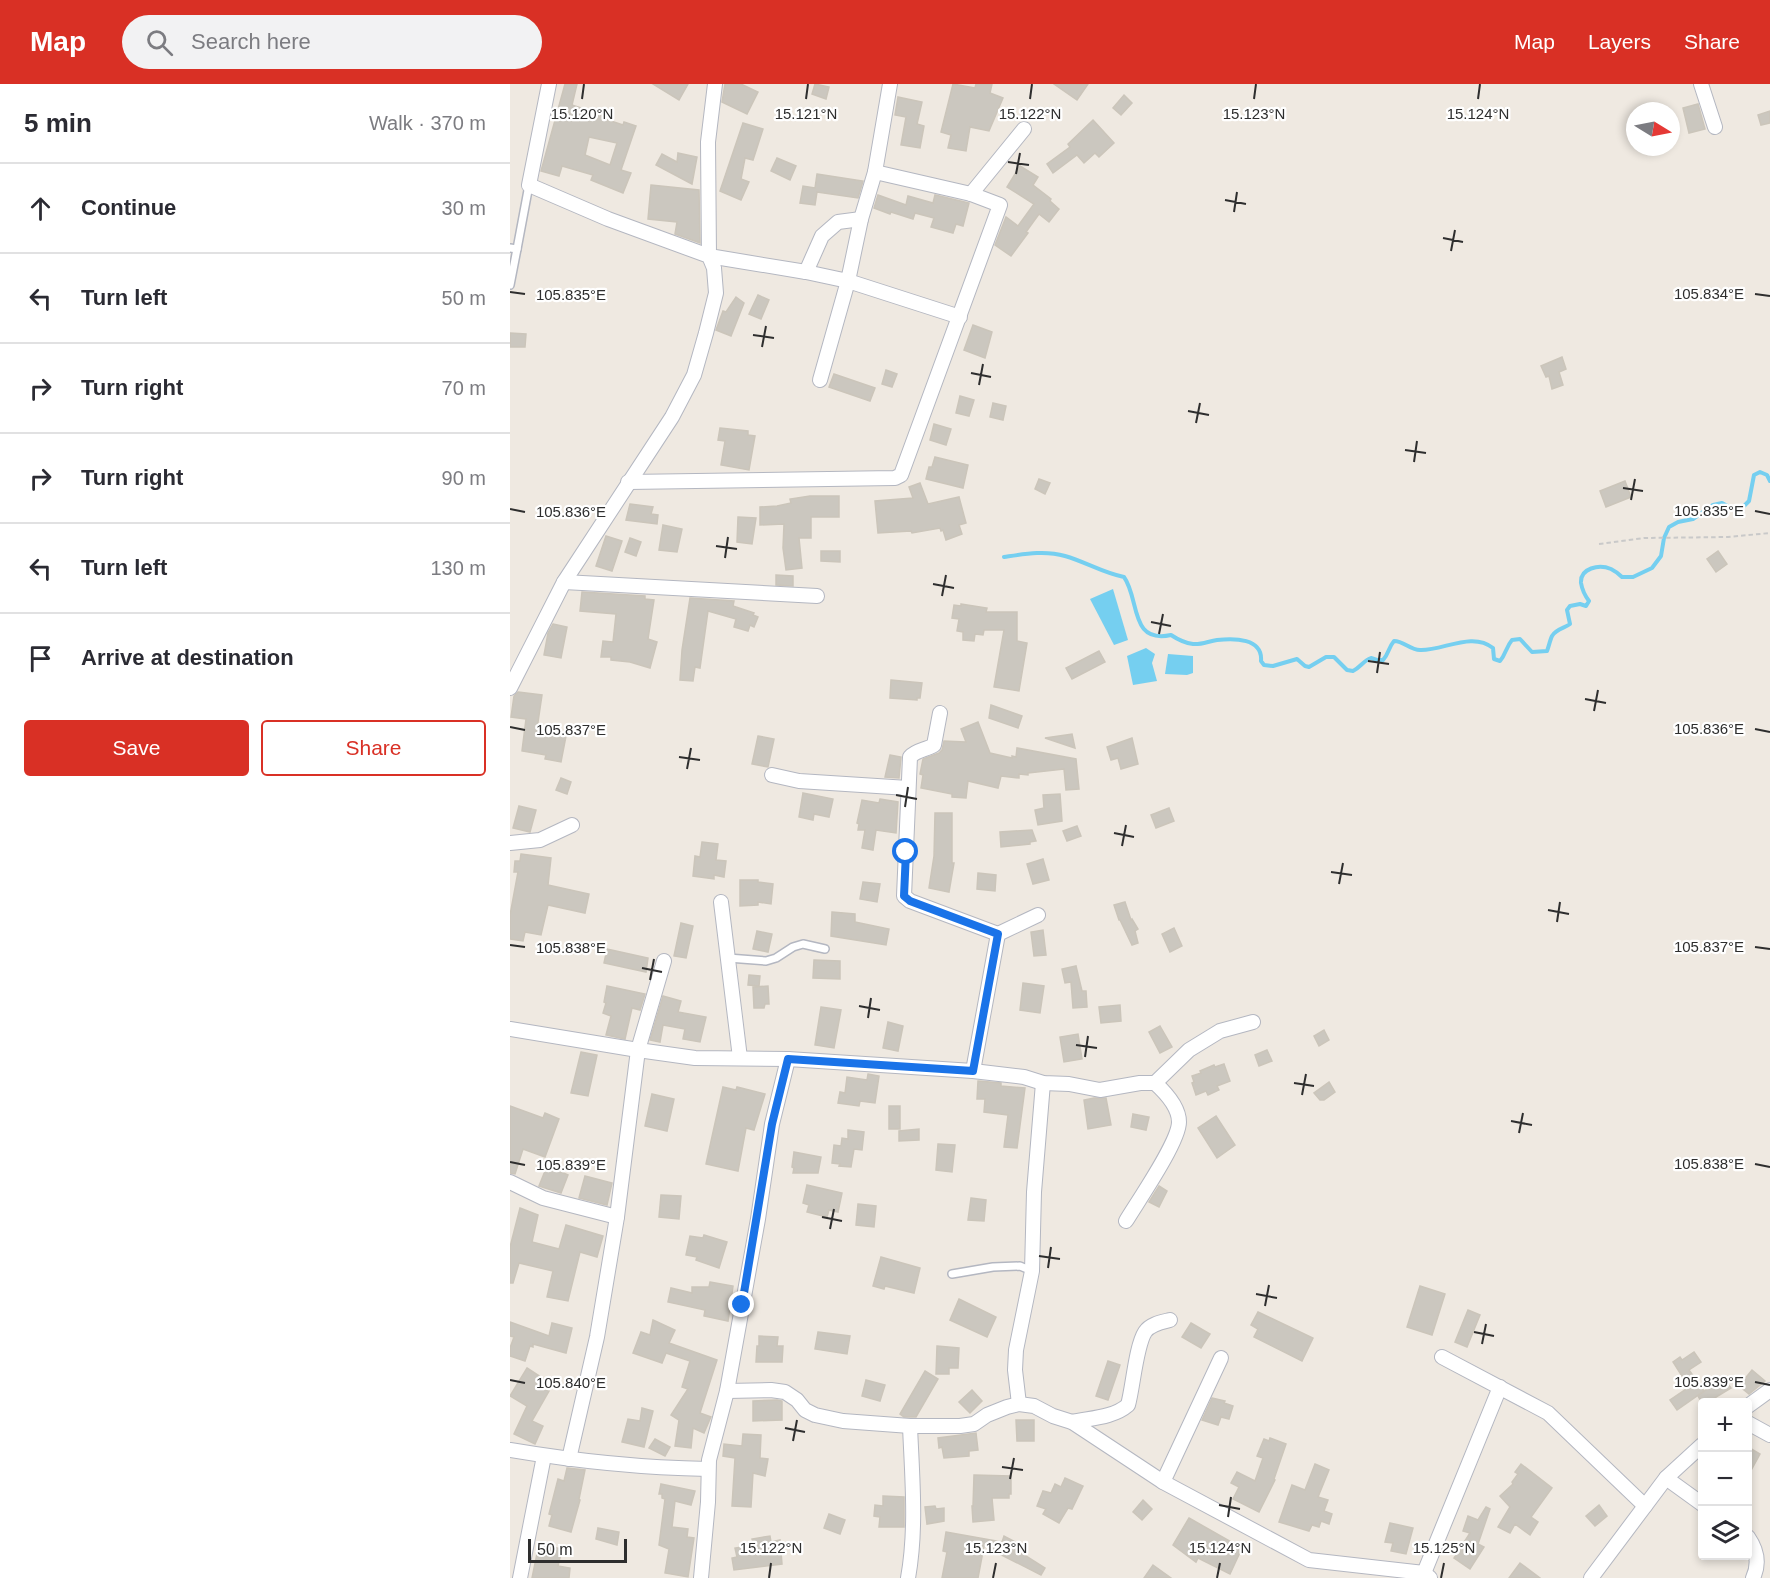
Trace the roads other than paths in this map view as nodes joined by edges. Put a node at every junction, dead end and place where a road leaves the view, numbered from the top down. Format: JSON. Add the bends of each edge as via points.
{"nodes":[{"id":1,"x":549,"y":84,"type":"edge"},
{"id":2,"x":715,"y":84,"type":"edge"},
{"id":3,"x":890,"y":84,"type":"edge"},
{"id":4,"x":1701,"y":84,"type":"edge"},
{"id":5,"x":1715,"y":127,"type":"dead end"},
{"id":6,"x":1024,"y":129,"type":"dead end"},
{"id":7,"x":875,"y":172,"type":"junction"},
{"id":8,"x":529,"y":184,"type":"junction"},
{"id":9,"x":970,"y":194,"type":"junction"},
{"id":10,"x":861,"y":219,"type":"junction"},
{"id":11,"x":514,"y":249,"type":"edge"},
{"id":12,"x":709,"y":256,"type":"junction"},
{"id":13,"x":806,"y":272,"type":"junction"},
{"id":14,"x":848,"y":281,"type":"junction"},
{"id":15,"x":510,"y":285,"type":"edge"},
{"id":16,"x":960,"y":317,"type":"junction"},
{"id":17,"x":820,"y":380,"type":"dead end"},
{"id":18,"x":628,"y":482,"type":"junction"},
{"id":19,"x":564,"y":582,"type":"junction"},
{"id":20,"x":817,"y":597,"type":"dead end"},
{"id":21,"x":516,"y":662,"type":"edge"},
{"id":22,"x":510,"y":688,"type":"edge"},
{"id":23,"x":940,"y":713,"type":"dead end"},
{"id":24,"x":772,"y":775,"type":"dead end"},
{"id":25,"x":908,"y":788,"type":"junction"},
{"id":26,"x":572,"y":825,"type":"dead end"},
{"id":27,"x":510,"y":843,"type":"edge"},
{"id":28,"x":721,"y":902,"type":"dead end"},
{"id":29,"x":1038,"y":915,"type":"dead end"},
{"id":30,"x":998,"y":934,"type":"junction"},
{"id":31,"x":825,"y":949,"type":"dead end"},
{"id":32,"x":728,"y":958,"type":"junction"},
{"id":33,"x":664,"y":961,"type":"dead end"},
{"id":34,"x":1253,"y":1022,"type":"dead end"},
{"id":35,"x":510,"y":1029,"type":"edge"},
{"id":36,"x":638,"y":1050,"type":"junction"},
{"id":37,"x":740,"y":1058,"type":"junction"},
{"id":38,"x":788,"y":1059,"type":"junction"},
{"id":39,"x":973,"y":1071,"type":"junction"},
{"id":40,"x":1043,"y":1083,"type":"junction"},
{"id":41,"x":1155,"y":1083,"type":"junction"},
{"id":42,"x":510,"y":1182,"type":"edge"},
{"id":43,"x":617,"y":1218,"type":"junction"},
{"id":44,"x":1126,"y":1221,"type":"dead end"},
{"id":45,"x":1032,"y":1271,"type":"junction"},
{"id":46,"x":952,"y":1274,"type":"dead end"},
{"id":47,"x":1170,"y":1320,"type":"dead end"},
{"id":48,"x":1442,"y":1357,"type":"dead end"},
{"id":49,"x":1221,"y":1358,"type":"dead end"},
{"id":50,"x":1500,"y":1387,"type":"junction"},
{"id":51,"x":1770,"y":1390,"type":"edge"},
{"id":52,"x":727,"y":1391,"type":"junction"},
{"id":53,"x":1752,"y":1403,"type":"edge"},
{"id":54,"x":1019,"y":1404,"type":"junction"},
{"id":55,"x":1072,"y":1422,"type":"junction"},
{"id":56,"x":1752,"y":1425,"type":"edge"},
{"id":57,"x":910,"y":1426,"type":"junction"},
{"id":58,"x":1770,"y":1435,"type":"edge"},
{"id":59,"x":1698,"y":1448,"type":"edge"},
{"id":60,"x":510,"y":1450,"type":"edge"},
{"id":61,"x":544,"y":1456,"type":"junction"},
{"id":62,"x":569,"y":1459,"type":"junction"},
{"id":63,"x":708,"y":1469,"type":"junction"},
{"id":64,"x":1666,"y":1478,"type":"junction"},
{"id":65,"x":1163,"y":1482,"type":"junction"},
{"id":66,"x":1698,"y":1501,"type":"edge"},
{"id":67,"x":1645,"y":1506,"type":"junction"},
{"id":68,"x":1752,"y":1543,"type":"edge"},
{"id":69,"x":1427,"y":1576,"type":"edge"},
{"id":70,"x":520,"y":1578,"type":"edge"},
{"id":71,"x":701,"y":1578,"type":"edge"},
{"id":72,"x":908,"y":1578,"type":"edge"},
{"id":73,"x":1591,"y":1578,"type":"edge"},
{"id":74,"x":1753,"y":1578,"type":"edge"}],
"edges":[{"from":1,"to":8,"type":"street"},
{"from":2,"to":12,"type":"street","via":[[708,142]]},
{"from":3,"to":7,"type":"street"},
{"from":4,"to":5,"type":"street"},
{"from":6,"to":9,"type":"street"},
{"from":7,"to":9,"type":"street"},
{"from":7,"to":10,"type":"street"},
{"from":8,"to":11,"type":"lane"},
{"from":8,"to":12,"type":"street","via":[[608,219]]},
{"from":9,"to":16,"type":"street","via":[[1000,205]]},
{"from":10,"to":13,"type":"street","via":[[838,222],[822,236]]},
{"from":10,"to":14,"type":"street"},
{"from":11,"to":15,"type":"lane"},
{"from":12,"to":13,"type":"street"},
{"from":12,"to":18,"type":"street","via":[[716,293],[694,375],[672,417]]},
{"from":13,"to":14,"type":"street"},
{"from":14,"to":16,"type":"street"},
{"from":14,"to":17,"type":"street"},
{"from":16,"to":18,"type":"street","via":[[902,475]]},
{"from":18,"to":19,"type":"street"},
{"from":19,"to":20,"type":"street"},
{"from":19,"to":21,"type":"street"},
{"from":21,"to":22,"type":"street"},
{"from":23,"to":25,"type":"street","via":[[934,745],[910,757]]},
{"from":24,"to":25,"type":"street","via":[[799,781]]},
{"from":25,"to":30,"type":"street","via":[[904,896]]},
{"from":26,"to":27,"type":"street","via":[[540,840]]},
{"from":28,"to":32,"type":"street"},
{"from":29,"to":30,"type":"street"},
{"from":30,"to":39,"type":"street"},
{"from":31,"to":32,"type":"lane","via":[[803,944],[766,961]]},
{"from":32,"to":37,"type":"street"},
{"from":33,"to":36,"type":"street"},
{"from":34,"to":41,"type":"street","via":[[1220,1031],[1189,1050]]},
{"from":35,"to":36,"type":"street"},
{"from":36,"to":37,"type":"street","via":[[695,1058]]},
{"from":36,"to":43,"type":"street"},
{"from":37,"to":38,"type":"street"},
{"from":38,"to":39,"type":"street"},
{"from":38,"to":52,"type":"street","via":[[772,1124]]},
{"from":39,"to":40,"type":"street"},
{"from":40,"to":41,"type":"street","via":[[1100,1090]]},
{"from":40,"to":45,"type":"street"},
{"from":41,"to":44,"type":"street","via":[[1166,1092],[1179,1123],[1174,1142]]},
{"from":42,"to":43,"type":"street","via":[[543,1198]]},
{"from":43,"to":62,"type":"street","via":[[597,1337]]},
{"from":45,"to":46,"type":"lane","via":[[1020,1266],[993,1267]]},
{"from":45,"to":54,"type":"street","via":[[1016,1350]]},
{"from":47,"to":55,"type":"street","via":[[1145,1331],[1128,1405],[1110,1414]]},
{"from":48,"to":50,"type":"street"},
{"from":49,"to":65,"type":"street"},
{"from":50,"to":67,"type":"street","via":[[1548,1413]]},
{"from":50,"to":69,"type":"street"},
{"from":51,"to":53,"type":"street"},
{"from":52,"to":57,"type":"street","via":[[785,1392],[815,1415]]},
{"from":52,"to":63,"type":"street"},
{"from":54,"to":55,"type":"street"},
{"from":54,"to":57,"type":"street","via":[[974,1424]]},
{"from":55,"to":65,"type":"street"},
{"from":56,"to":58,"type":"street"},
{"from":57,"to":72,"type":"street","via":[[913,1509]]},
{"from":59,"to":64,"type":"street"},
{"from":60,"to":61,"type":"street"},
{"from":61,"to":62,"type":"street"},
{"from":61,"to":70,"type":"street"},
{"from":62,"to":63,"type":"street"},
{"from":63,"to":71,"type":"street"},
{"from":64,"to":66,"type":"street"},
{"from":64,"to":67,"type":"street"},
{"from":65,"to":69,"type":"street","via":[[1308,1560]]},
{"from":67,"to":73,"type":"street"},
{"from":68,"to":74,"type":"street","via":[[1757,1556]]}]}
